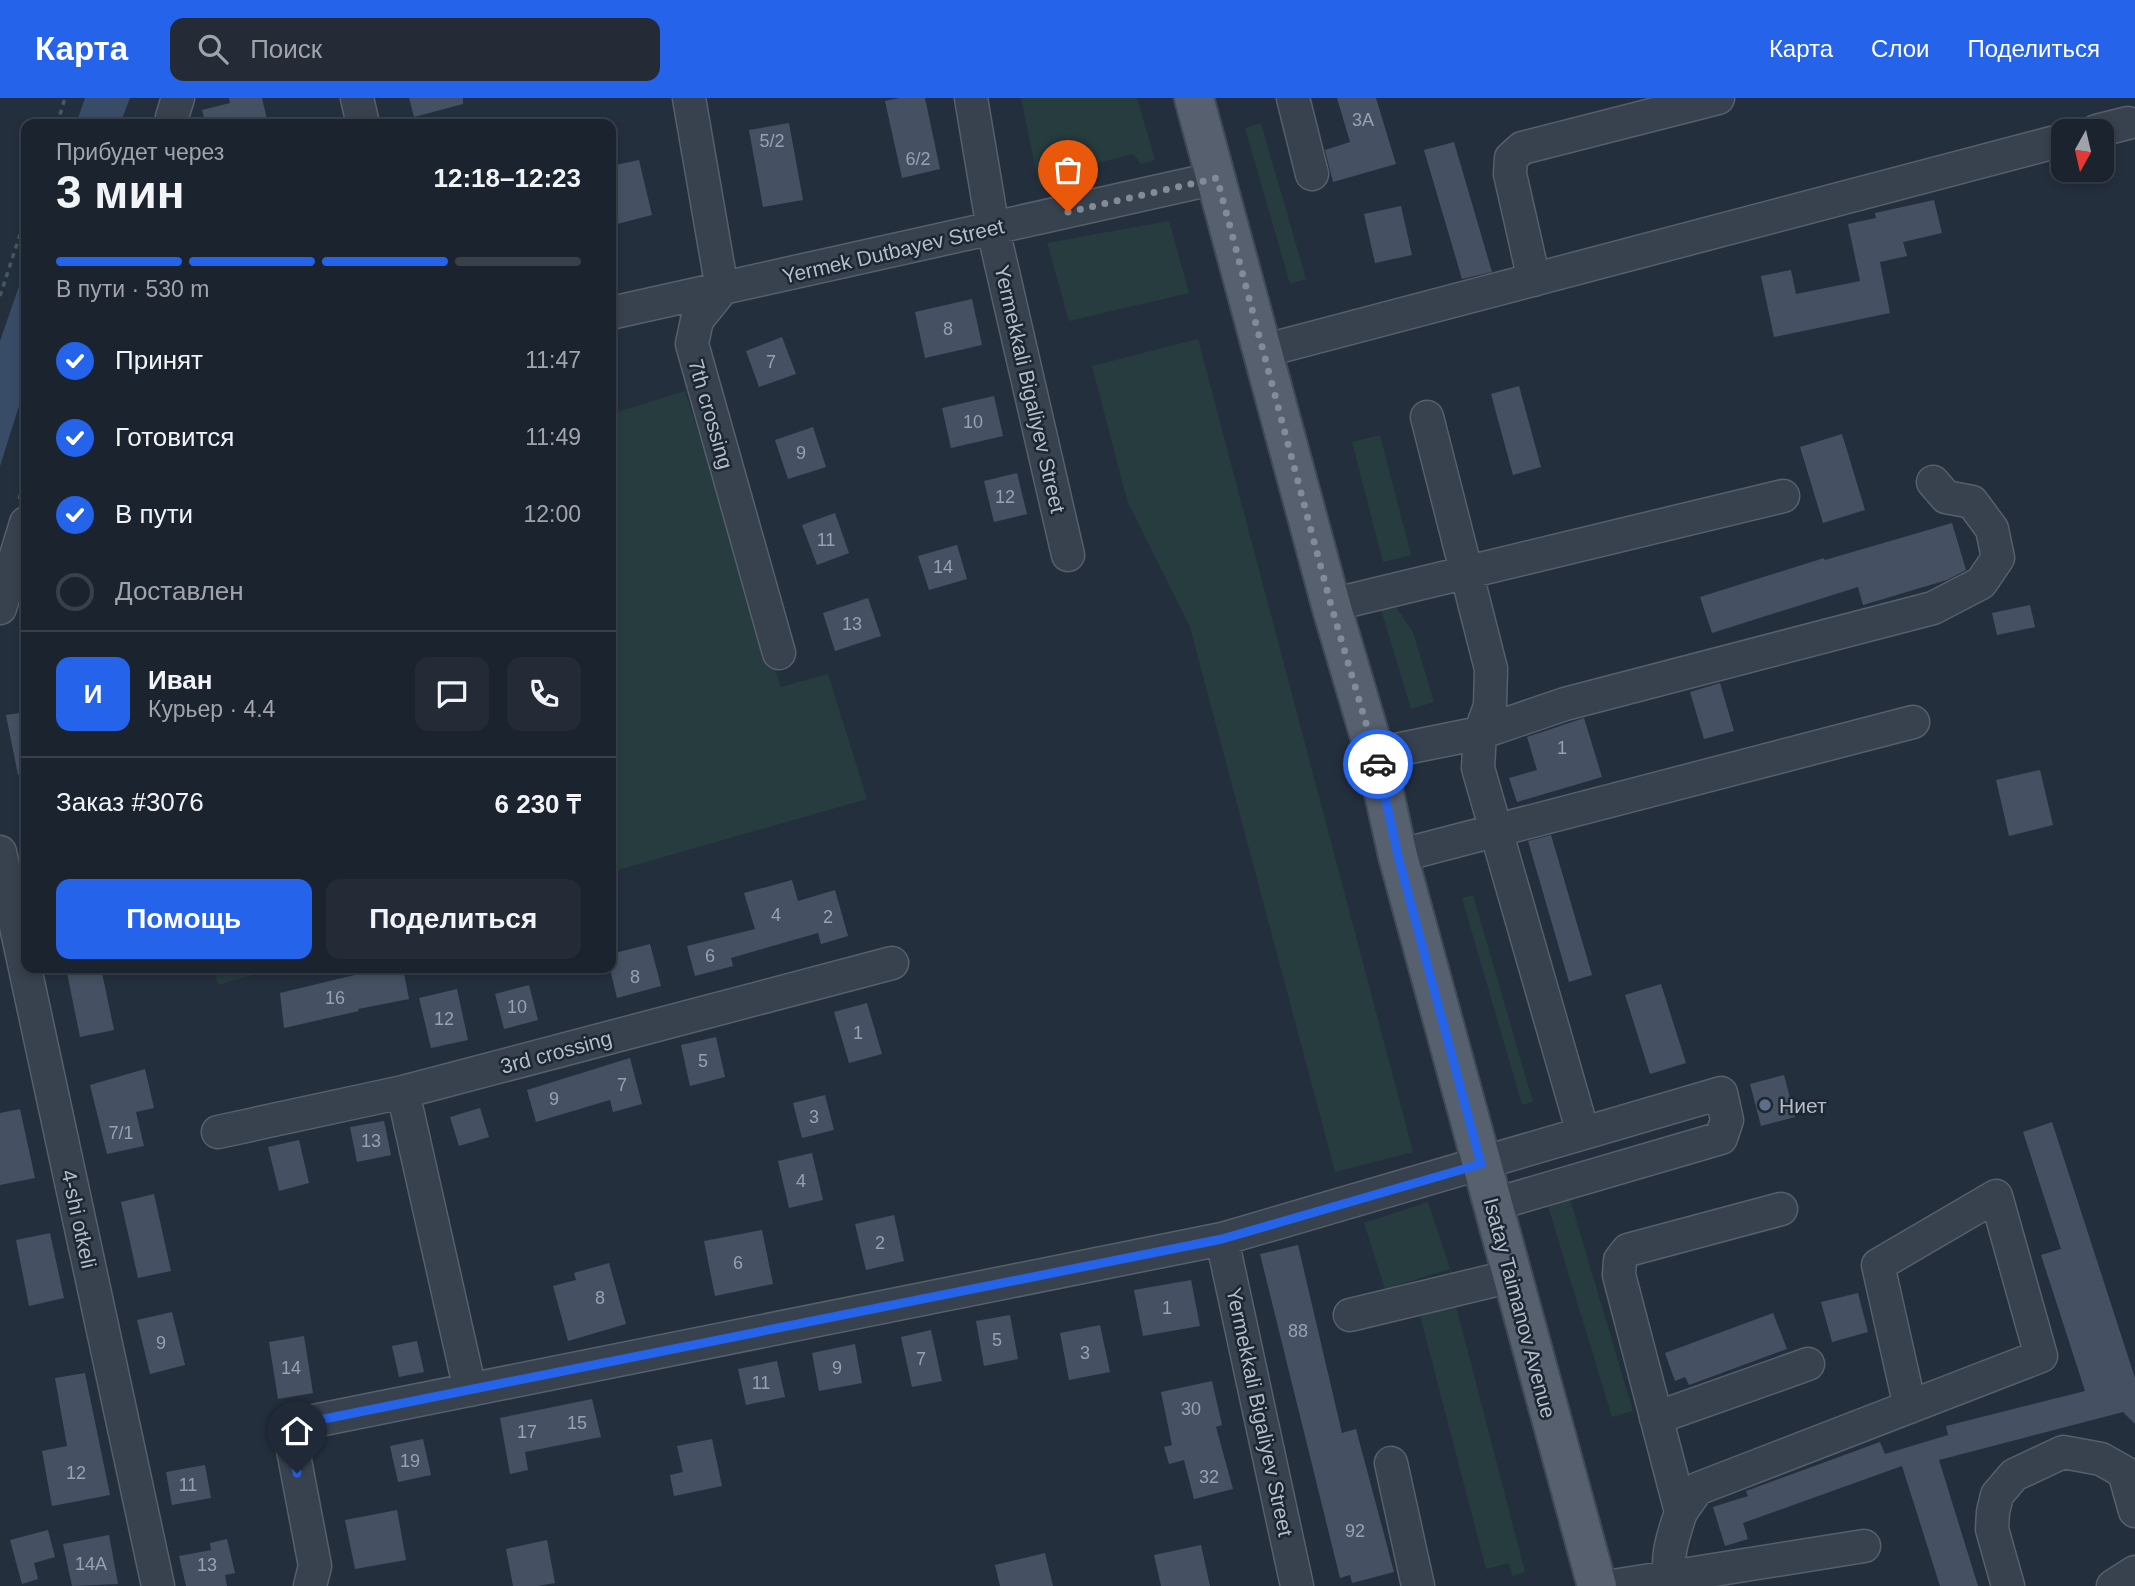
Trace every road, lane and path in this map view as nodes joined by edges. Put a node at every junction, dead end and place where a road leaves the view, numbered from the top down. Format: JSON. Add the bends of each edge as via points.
{"nodes":[{"id":1,"x":65,"y":98,"type":"edge"},
{"id":2,"x":357,"y":98,"type":"edge"},
{"id":3,"x":689,"y":98,"type":"edge"},
{"id":4,"x":971,"y":98,"type":"edge"},
{"id":5,"x":1293,"y":98,"type":"edge"},
{"id":6,"x":1718,"y":98,"type":"edge"},
{"id":7,"x":1199,"y":99,"type":"edge"},
{"id":8,"x":59,"y":119,"type":"edge"},
{"id":9,"x":362,"y":119,"type":"edge"},
{"id":10,"x":2128,"y":123,"type":"dead end"},
{"id":11,"x":2114,"y":126,"type":"edge"},
{"id":12,"x":2051,"y":143,"type":"edge"},
{"id":13,"x":1312,"y":174,"type":"dead end"},
{"id":14,"x":1217,"y":178,"type":"junction"},
{"id":15,"x":993,"y":229,"type":"junction"},
{"id":16,"x":21,"y":231,"type":"edge"},
{"id":17,"x":1534,"y":280,"type":"junction"},
{"id":18,"x":722,"y":289,"type":"junction"},
{"id":19,"x":0,"y":296,"type":"edge"},
{"id":20,"x":616,"y":312,"type":"edge"},
{"id":21,"x":1263,"y":351,"type":"junction"},
{"id":22,"x":1427,"y":417,"type":"dead end"},
{"id":23,"x":1933,"y":482,"type":"dead end"},
{"id":24,"x":1783,"y":496,"type":"dead end"},
{"id":25,"x":21,"y":539,"type":"edge"},
{"id":26,"x":1068,"y":555,"type":"dead end"},
{"id":27,"x":1466,"y":572,"type":"junction"},
{"id":28,"x":1331,"y":605,"type":"junction"},
{"id":29,"x":0,"y":608,"type":"edge"},
{"id":30,"x":779,"y":653,"type":"dead end"},
{"id":31,"x":1913,"y":722,"type":"dead end"},
{"id":32,"x":1479,"y":733,"type":"junction"},
{"id":33,"x":1376,"y":757,"type":"junction"},
{"id":34,"x":1496,"y":831,"type":"junction"},
{"id":35,"x":0,"y":852,"type":"edge"},
{"id":36,"x":1398,"y":856,"type":"junction"},
{"id":37,"x":21,"y":950,"type":"edge"},
{"id":38,"x":892,"y":963,"type":"dead end"},
{"id":39,"x":26,"y":973,"type":"edge"},
{"id":40,"x":403,"y":1092,"type":"junction"},
{"id":41,"x":218,"y":1132,"type":"dead end"},
{"id":42,"x":1583,"y":1133,"type":"junction"},
{"id":43,"x":1481,"y":1164,"type":"junction"},
{"id":44,"x":1492,"y":1205,"type":"junction"},
{"id":45,"x":1781,"y":1209,"type":"dead end"},
{"id":46,"x":1222,"y":1239,"type":"junction"},
{"id":47,"x":1512,"y":1276,"type":"junction"},
{"id":48,"x":1350,"y":1315,"type":"dead end"},
{"id":49,"x":1808,"y":1364,"type":"dead end"},
{"id":50,"x":470,"y":1390,"type":"junction"},
{"id":51,"x":1910,"y":1407,"type":"junction"},
{"id":52,"x":1657,"y":1418,"type":"junction"},
{"id":53,"x":1391,"y":1463,"type":"dead end"},
{"id":54,"x":2135,"y":1511,"type":"edge"},
{"id":55,"x":1681,"y":1512,"type":"junction"},
{"id":56,"x":1864,"y":1546,"type":"dead end"},
{"id":57,"x":2135,"y":1572,"type":"edge"},
{"id":58,"x":1671,"y":1581,"type":"edge"},
{"id":59,"x":158,"y":1586,"type":"edge"},
{"id":60,"x":314,"y":1586,"type":"edge"},
{"id":61,"x":1297,"y":1586,"type":"edge"},
{"id":62,"x":1418,"y":1586,"type":"edge"},
{"id":63,"x":1597,"y":1586,"type":"edge"},
{"id":64,"x":1613,"y":1586,"type":"edge"},
{"id":65,"x":2008,"y":1586,"type":"edge"},
{"id":66,"x":2113,"y":1586,"type":"edge"}],
"edges":[{"from":1,"to":8,"type":"path"},
{"from":2,"to":9,"type":"street"},
{"from":3,"to":18,"type":"street"},
{"from":4,"to":15,"type":"street","name":"Yermekkali Bigaliyev Street"},
{"from":5,"to":13,"type":"street"},
{"from":6,"to":17,"type":"street","via":[[1522,148],[1511,158],[1510,174]]},
{"from":7,"to":14,"type":"main road","name":"Isatay Taimanov Avenue"},
{"from":10,"to":11,"type":"street"},
{"from":12,"to":17,"type":"street"},
{"from":14,"to":15,"type":"street","name":"Yermek Dutbayev Street"},
{"from":14,"to":21,"type":"main road","name":"Isatay Taimanov Avenue"},
{"from":15,"to":18,"type":"street","name":"Yermek Dutbayev Street"},
{"from":15,"to":26,"type":"street","name":"Yermekkali Bigaliyev Street"},
{"from":16,"to":19,"type":"path"},
{"from":17,"to":21,"type":"street"},
{"from":18,"to":20,"type":"street","name":"Yermek Dutbayev Street"},
{"from":18,"to":30,"type":"street","name":"7th crossing","via":[[697,320],[692,344]]},
{"from":21,"to":28,"type":"main road","name":"Isatay Taimanov Avenue"},
{"from":22,"to":27,"type":"street"},
{"from":23,"to":32,"type":"street","via":[[1946,497],[1972,502],[1992,529],[1998,558],[1980,583],[1933,608],[1565,704]]},
{"from":24,"to":27,"type":"street"},
{"from":25,"to":29,"type":"street"},
{"from":27,"to":28,"type":"street"},
{"from":27,"to":32,"type":"street","via":[[1491,669],[1490,706]]},
{"from":28,"to":33,"type":"main road","name":"Isatay Taimanov Avenue"},
{"from":31,"to":34,"type":"street"},
{"from":32,"to":33,"type":"street"},
{"from":32,"to":34,"type":"street","via":[[1478,768]]},
{"from":33,"to":36,"type":"main road","name":"Isatay Taimanov Avenue"},
{"from":34,"to":36,"type":"street"},
{"from":34,"to":42,"type":"street"},
{"from":35,"to":37,"type":"street","name":"4-shi otkeli"},
{"from":36,"to":43,"type":"main road","name":"Isatay Taimanov Avenue"},
{"from":38,"to":40,"type":"street","name":"3rd crossing"},
{"from":39,"to":59,"type":"street","name":"4-shi otkeli"},
{"from":40,"to":41,"type":"street","name":"3rd crossing"},
{"from":40,"to":50,"type":"street"},
{"from":42,"to":43,"type":"street"},
{"from":42,"to":44,"type":"street","via":[[1721,1093],[1727,1120],[1721,1138]]},
{"from":43,"to":44,"type":"main road","name":"Isatay Taimanov Avenue"},
{"from":43,"to":46,"type":"street"},
{"from":44,"to":47,"type":"main road","name":"Isatay Taimanov Avenue"},
{"from":45,"to":52,"type":"street","via":[[1628,1250],[1620,1260],[1619,1275]]},
{"from":46,"to":50,"type":"street"},
{"from":46,"to":61,"type":"street","name":"Yermekkali Bigaliyev Street"},
{"from":47,"to":48,"type":"street"},
{"from":47,"to":63,"type":"main road","name":"Isatay Taimanov Avenue"},
{"from":49,"to":52,"type":"street"},
{"from":50,"to":60,"type":"street","via":[[314,1421],[300,1432],[293,1450],[315,1566]]},
{"from":51,"to":51,"type":"street","via":[[2041,1356],[1996,1196],[1878,1265]]},
{"from":51,"to":55,"type":"street","via":[[1697,1489]]},
{"from":52,"to":55,"type":"street"},
{"from":53,"to":62,"type":"street"},
{"from":54,"to":65,"type":"street","via":[[2124,1472],[2101,1459],[2063,1452],[2014,1475],[1997,1495],[1992,1529]]},
{"from":55,"to":58,"type":"street","via":[[1670,1544]]},
{"from":56,"to":58,"type":"street"},
{"from":57,"to":66,"type":"street"},
{"from":58,"to":64,"type":"street"}]}
